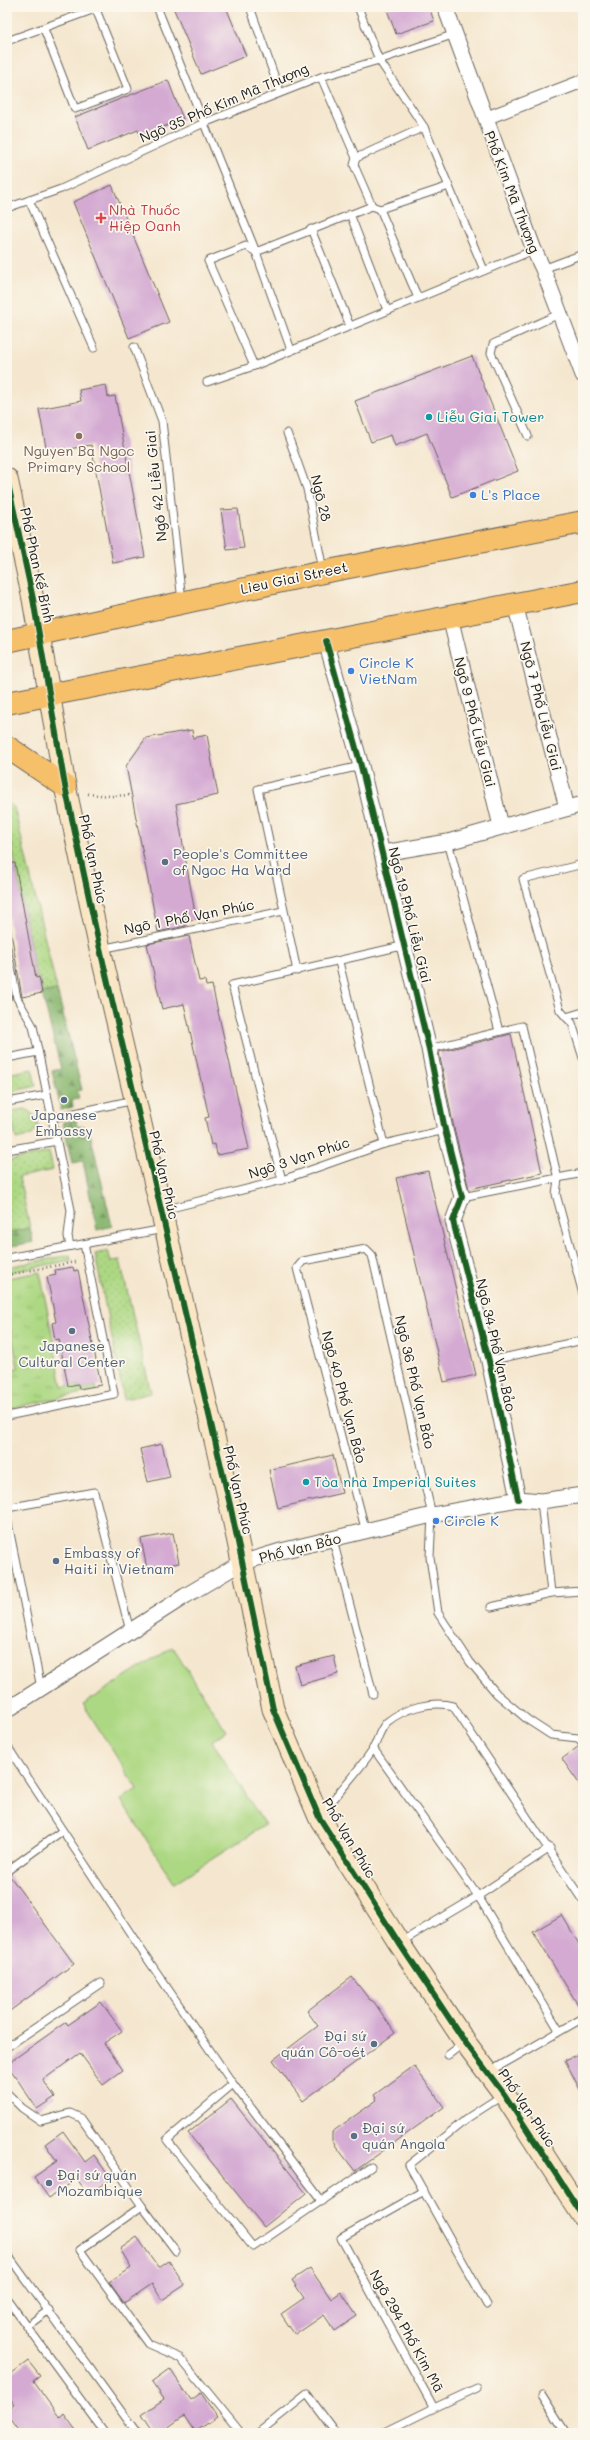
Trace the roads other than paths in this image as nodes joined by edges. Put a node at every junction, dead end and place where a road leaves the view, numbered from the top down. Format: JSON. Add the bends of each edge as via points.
{"nodes":[{"id":1,"x":157,"y":7,"type":"edge"},
{"id":2,"x":250,"y":7,"type":"edge"},
{"id":3,"x":358,"y":7,"type":"edge"},
{"id":4,"x":445,"y":7,"type":"edge"},
{"id":5,"x":95,"y":8,"type":"edge"},
{"id":6,"x":44,"y":29,"type":"junction"},
{"id":7,"x":456,"y":34,"type":"junction"},
{"id":8,"x":7,"y":41,"type":"edge"},
{"id":9,"x":379,"y":60,"type":"junction"},
{"id":10,"x":321,"y":76,"type":"junction"},
{"id":11,"x":583,"y":78,"type":"edge"},
{"id":12,"x":583,"y":84,"type":"edge"},
{"id":13,"x":280,"y":92,"type":"junction"},
{"id":14,"x":485,"y":119,"type":"junction"},
{"id":15,"x":204,"y":123,"type":"junction"},
{"id":16,"x":424,"y":127,"type":"junction"},
{"id":17,"x":356,"y":158,"type":"junction"},
{"id":18,"x":450,"y":186,"type":"junction"},
{"id":19,"x":28,"y":200,"type":"junction"},
{"id":20,"x":372,"y":206,"type":"junction"},
{"id":21,"x":7,"y":208,"type":"edge"},
{"id":22,"x":380,"y":209,"type":"junction"},
{"id":23,"x":350,"y":214,"type":"junction"},
{"id":24,"x":311,"y":229,"type":"junction"},
{"id":25,"x":534,"y":250,"type":"junction"},
{"id":26,"x":256,"y":252,"type":"junction"},
{"id":27,"x":583,"y":254,"type":"edge"},
{"id":28,"x":543,"y":269,"type":"junction"},
{"id":29,"x":484,"y":270,"type":"junction"},
{"id":30,"x":418,"y":298,"type":"junction"},
{"id":31,"x":387,"y":310,"type":"junction"},
{"id":32,"x":559,"y":314,"type":"junction"},
{"id":33,"x":350,"y":326,"type":"junction"},
{"id":34,"x":134,"y":347,"type":"dead end"},
{"id":35,"x":94,"y":348,"type":"dead end"},
{"id":36,"x":291,"y":350,"type":"junction"},
{"id":37,"x":254,"y":366,"type":"junction"},
{"id":38,"x":581,"y":366,"type":"edge"},
{"id":39,"x":207,"y":382,"type":"dead end"},
{"id":40,"x":287,"y":433,"type":"dead end"},
{"id":41,"x":528,"y":436,"type":"dead end"},
{"id":42,"x":7,"y":478,"type":"edge"},
{"id":43,"x":583,"y":522,"type":"edge"},
{"id":44,"x":323,"y":572,"type":"junction"},
{"id":45,"x":583,"y":591,"type":"edge"},
{"id":46,"x":182,"y":602,"type":"junction"},
{"id":47,"x":515,"y":604,"type":"junction"},
{"id":48,"x":450,"y":617,"type":"junction"},
{"id":49,"x":39,"y":633,"type":"junction"},
{"id":50,"x":7,"y":640,"type":"edge"},
{"id":51,"x":326,"y":641,"type":"junction"},
{"id":52,"x":48,"y":696,"type":"junction"},
{"id":53,"x":7,"y":703,"type":"edge"},
{"id":54,"x":7,"y":747,"type":"edge"},
{"id":55,"x":361,"y":766,"type":"junction"},
{"id":56,"x":65,"y":786,"type":"junction"},
{"id":57,"x":583,"y":804,"type":"edge"},
{"id":58,"x":567,"y":808,"type":"junction"},
{"id":59,"x":501,"y":826,"type":"junction"},
{"id":60,"x":448,"y":842,"type":"junction"},
{"id":61,"x":383,"y":854,"type":"junction"},
{"id":62,"x":583,"y":864,"type":"edge"},
{"id":63,"x":283,"y":911,"type":"junction"},
{"id":64,"x":406,"y":945,"type":"junction"},
{"id":65,"x":7,"y":948,"type":"edge"},
{"id":66,"x":100,"y":949,"type":"junction"},
{"id":67,"x":339,"y":962,"type":"junction"},
{"id":68,"x":297,"y":971,"type":"junction"},
{"id":69,"x":9,"y":973,"type":"edge"},
{"id":70,"x":583,"y":1012,"type":"edge"},
{"id":71,"x":566,"y":1018,"type":"junction"},
{"id":72,"x":499,"y":1031,"type":"junction"},
{"id":73,"x":429,"y":1049,"type":"junction"},
{"id":74,"x":38,"y":1052,"type":"junction"},
{"id":75,"x":7,"y":1058,"type":"edge"},
{"id":76,"x":583,"y":1058,"type":"edge"},
{"id":77,"x":47,"y":1095,"type":"junction"},
{"id":78,"x":135,"y":1100,"type":"junction"},
{"id":79,"x":7,"y":1102,"type":"edge"},
{"id":80,"x":52,"y":1118,"type":"junction"},
{"id":81,"x":445,"y":1130,"type":"junction"},
{"id":82,"x":57,"y":1141,"type":"junction"},
{"id":83,"x":384,"y":1144,"type":"junction"},
{"id":84,"x":7,"y":1150,"type":"edge"},
{"id":85,"x":583,"y":1172,"type":"edge"},
{"id":86,"x":558,"y":1179,"type":"junction"},
{"id":87,"x":282,"y":1180,"type":"junction"},
{"id":88,"x":462,"y":1197,"type":"junction"},
{"id":89,"x":162,"y":1219,"type":"junction"},
{"id":90,"x":84,"y":1244,"type":"junction"},
{"id":91,"x":70,"y":1246,"type":"junction"},
{"id":92,"x":372,"y":1255,"type":"joint"},
{"id":93,"x":7,"y":1258,"type":"edge"},
{"id":94,"x":583,"y":1294,"type":"edge"},
{"id":95,"x":583,"y":1340,"type":"edge"},
{"id":96,"x":489,"y":1361,"type":"junction"},
{"id":97,"x":7,"y":1416,"type":"edge"},
{"id":98,"x":583,"y":1495,"type":"edge"},
{"id":99,"x":518,"y":1499,"type":"junction"},
{"id":100,"x":541,"y":1501,"type":"junction"},
{"id":101,"x":7,"y":1508,"type":"edge"},
{"id":102,"x":432,"y":1515,"type":"junction"},
{"id":103,"x":7,"y":1518,"type":"edge"},
{"id":104,"x":366,"y":1532,"type":"junction"},
{"id":105,"x":334,"y":1540,"type":"junction"},
{"id":106,"x":241,"y":1563,"type":"junction"},
{"id":107,"x":583,"y":1591,"type":"edge"},
{"id":108,"x":551,"y":1593,"type":"junction"},
{"id":109,"x":491,"y":1607,"type":"dead end"},
{"id":110,"x":130,"y":1631,"type":"junction"},
{"id":111,"x":41,"y":1688,"type":"junction"},
{"id":112,"x":373,"y":1694,"type":"dead end"},
{"id":113,"x":7,"y":1710,"type":"edge"},
{"id":114,"x":581,"y":1739,"type":"edge"},
{"id":115,"x":7,"y":1746,"type":"edge"},
{"id":116,"x":373,"y":1748,"type":"junction"},
{"id":117,"x":319,"y":1817,"type":"junction"},
{"id":118,"x":62,"y":1831,"type":"junction"},
{"id":119,"x":550,"y":1848,"type":"junction"},
{"id":120,"x":7,"y":1871,"type":"edge"},
{"id":121,"x":478,"y":1896,"type":"junction"},
{"id":122,"x":583,"y":1901,"type":"edge"},
{"id":123,"x":399,"y":1943,"type":"junction"},
{"id":124,"x":101,"y":1983,"type":"dead end"},
{"id":125,"x":583,"y":2018,"type":"edge"},
{"id":126,"x":559,"y":2030,"type":"junction"},
{"id":127,"x":465,"y":2042,"type":"junction"},
{"id":128,"x":7,"y":2047,"type":"edge"},
{"id":129,"x":448,"y":2055,"type":"dead end"},
{"id":130,"x":489,"y":2072,"type":"junction"},
{"id":131,"x":233,"y":2084,"type":"junction"},
{"id":132,"x":7,"y":2093,"type":"edge"},
{"id":133,"x":504,"y":2094,"type":"junction"},
{"id":134,"x":371,"y":2168,"type":"dead end"},
{"id":135,"x":424,"y":2191,"type":"junction"},
{"id":136,"x":576,"y":2191,"type":"edge"},
{"id":137,"x":322,"y":2201,"type":"junction"},
{"id":138,"x":142,"y":2206,"type":"junction"},
{"id":139,"x":583,"y":2216,"type":"edge"},
{"id":140,"x":176,"y":2251,"type":"dead end"},
{"id":141,"x":7,"y":2254,"type":"edge"},
{"id":142,"x":7,"y":2298,"type":"edge"},
{"id":143,"x":487,"y":2305,"type":"dead end"},
{"id":144,"x":49,"y":2310,"type":"junction"},
{"id":145,"x":27,"y":2326,"type":"junction"},
{"id":146,"x":477,"y":2388,"type":"dead end"},
{"id":147,"x":542,"y":2395,"type":"dead end"},
{"id":148,"x":434,"y":2408,"type":"junction"},
{"id":149,"x":104,"y":2433,"type":"edge"},
{"id":150,"x":137,"y":2433,"type":"edge"},
{"id":151,"x":241,"y":2433,"type":"edge"},
{"id":152,"x":258,"y":2433,"type":"edge"},
{"id":153,"x":336,"y":2433,"type":"edge"},
{"id":154,"x":383,"y":2433,"type":"edge"},
{"id":155,"x":566,"y":2433,"type":"edge"}],
"edges":[{"from":1,"to":15,"type":"lane"},
{"from":2,"to":13,"type":"lane"},
{"from":3,"to":9,"type":"lane"},
{"from":4,"to":7,"type":"street","name":"Phố Kim Mã Thượng"},
{"from":5,"to":6,"type":"lane"},
{"from":5,"to":6,"type":"lane","via":[[128,89],[75,109]]},
{"from":6,"to":8,"type":"lane"},
{"from":7,"to":9,"type":"lane","name":"Ngõ 35 Phố Kim Mã Thượng"},
{"from":7,"to":14,"type":"street","name":"Phố Kim Mã Thượng"},
{"from":9,"to":10,"type":"lane","name":"Ngõ 35 Phố Kim Mã Thượng"},
{"from":9,"to":16,"type":"lane"},
{"from":10,"to":13,"type":"lane","name":"Ngõ 35 Phố Kim Mã Thượng"},
{"from":10,"to":17,"type":"lane"},
{"from":11,"to":14,"type":"lane"},
{"from":12,"to":14,"type":"lane"},
{"from":13,"to":15,"type":"lane","name":"Ngõ 35 Phố Kim Mã Thượng"},
{"from":14,"to":25,"type":"street","name":"Phố Kim Mã Thượng"},
{"from":15,"to":19,"type":"lane","name":"Ngõ 35 Phố Kim Mã Thượng","via":[[60,189]]},
{"from":15,"to":26,"type":"lane"},
{"from":16,"to":17,"type":"lane"},
{"from":16,"to":18,"type":"lane"},
{"from":17,"to":20,"type":"lane","via":[[354,165]]},
{"from":18,"to":22,"type":"lane"},
{"from":18,"to":29,"type":"lane"},
{"from":19,"to":21,"type":"lane","name":"Ngõ 35 Phố Kim Mã Thượng"},
{"from":19,"to":35,"type":"lane"},
{"from":20,"to":22,"type":"lane"},
{"from":20,"to":23,"type":"lane"},
{"from":22,"to":30,"type":"lane"},
{"from":23,"to":24,"type":"lane"},
{"from":23,"to":31,"type":"lane"},
{"from":24,"to":26,"type":"lane"},
{"from":24,"to":33,"type":"lane"},
{"from":25,"to":28,"type":"street","name":"Phố Kim Mã Thượng"},
{"from":25,"to":29,"type":"lane"},
{"from":26,"to":36,"type":"lane"},
{"from":26,"to":37,"type":"lane","via":[[246,246],[208,261]]},
{"from":27,"to":28,"type":"lane"},
{"from":28,"to":32,"type":"street","name":"Phố Kim Mã Thượng"},
{"from":29,"to":30,"type":"lane"},
{"from":30,"to":31,"type":"lane"},
{"from":31,"to":33,"type":"lane"},
{"from":32,"to":38,"type":"street","name":"Phố Kim Mã Thượng"},
{"from":32,"to":41,"type":"lane","via":[[493,344],[492,353]]},
{"from":33,"to":36,"type":"lane"},
{"from":34,"to":46,"type":"lane","name":"Ngõ 42 Liễu Giai","via":[[162,421]]},
{"from":36,"to":37,"type":"lane"},
{"from":37,"to":39,"type":"lane"},
{"from":40,"to":44,"type":"lane","name":"Ngõ 28","via":[[307,489]]},
{"from":42,"to":49,"type":"street","name":"Phố Phan Kế Bính"},
{"from":43,"to":44,"type":"main road","name":"Lieu Giai Street"},
{"from":44,"to":46,"type":"main road","name":"Lieu Giai Street"},
{"from":45,"to":47,"type":"main road"},
{"from":46,"to":49,"type":"main road","name":"Lieu Giai Street"},
{"from":47,"to":48,"type":"main road"},
{"from":47,"to":58,"type":"street","name":"Ngõ 7 Phố Liễu Giai"},
{"from":48,"to":51,"type":"main road"},
{"from":48,"to":59,"type":"street","name":"Ngõ 9 Phố Liễu Giai"},
{"from":49,"to":50,"type":"main road","name":"Lieu Giai Street"},
{"from":49,"to":52,"type":"street","name":"Phố Phan Kế Bính"},
{"from":51,"to":52,"type":"main road"},
{"from":51,"to":55,"type":"street","name":"Ngõ 19 Phố Liễu Giai"},
{"from":52,"to":53,"type":"main road"},
{"from":52,"to":56,"type":"street","name":"Phố Vạn Phúc"},
{"from":54,"to":56,"type":"main road"},
{"from":55,"to":61,"type":"street","name":"Ngõ 19 Phố Liễu Giai"},
{"from":55,"to":63,"type":"lane","via":[[258,789]]},
{"from":56,"to":66,"type":"street","name":"Phố Vạn Phúc"},
{"from":57,"to":58,"type":"street"},
{"from":58,"to":59,"type":"street"},
{"from":59,"to":60,"type":"street"},
{"from":60,"to":61,"type":"street"},
{"from":60,"to":72,"type":"lane"},
{"from":61,"to":64,"type":"street","name":"Ngõ 19 Phố Liễu Giai"},
{"from":62,"to":71,"type":"lane","via":[[523,879],[560,1010]]},
{"from":63,"to":66,"type":"lane","name":"Ngõ 1 Phố Vạn Phúc"},
{"from":63,"to":68,"type":"lane"},
{"from":64,"to":67,"type":"lane"},
{"from":64,"to":73,"type":"street","name":"Ngõ 19 Phố Liễu Giai"},
{"from":65,"to":69,"type":"lane"},
{"from":66,"to":78,"type":"street","name":"Phố Vạn Phúc"},
{"from":67,"to":68,"type":"lane"},
{"from":67,"to":83,"type":"lane"},
{"from":68,"to":87,"type":"lane","via":[[232,985]]},
{"from":69,"to":74,"type":"lane","via":[[17,998],[33,1026]]},
{"from":70,"to":71,"type":"lane"},
{"from":71,"to":76,"type":"lane","via":[[572,1023]]},
{"from":72,"to":73,"type":"lane"},
{"from":72,"to":86,"type":"lane","via":[[522,1026]]},
{"from":73,"to":81,"type":"street","name":"Ngõ 19 Phố Liễu Giai"},
{"from":74,"to":75,"type":"lane"},
{"from":74,"to":77,"type":"lane"},
{"from":77,"to":79,"type":"lane"},
{"from":77,"to":80,"type":"lane"},
{"from":78,"to":80,"type":"lane"},
{"from":78,"to":89,"type":"street","name":"Phố Vạn Phúc"},
{"from":80,"to":82,"type":"lane"},
{"from":81,"to":83,"type":"lane","name":"Ngõ 3 Vạn Phúc"},
{"from":81,"to":88,"type":"street","name":"Ngõ 19 Phố Liễu Giai"},
{"from":82,"to":84,"type":"lane"},
{"from":82,"to":91,"type":"lane","via":[[71,1210],[68,1236]]},
{"from":83,"to":87,"type":"lane","name":"Ngõ 3 Vạn Phúc"},
{"from":85,"to":86,"type":"lane"},
{"from":86,"to":88,"type":"lane"},
{"from":86,"to":94,"type":"lane","via":[[556,1194]]},
{"from":87,"to":89,"type":"lane","name":"Ngõ 3 Vạn Phúc"},
{"from":88,"to":96,"type":"street","name":"Ngõ 34 Phố Vạn Bảo","via":[[453,1221]]},
{"from":89,"to":90,"type":"lane","name":"Ngõ 3 Vạn Phúc"},
{"from":89,"to":106,"type":"street","name":"Phố Vạn Phúc","via":[[231,1509]]},
{"from":90,"to":91,"type":"lane","name":"Ngõ 3 Vạn Phúc"},
{"from":90,"to":97,"type":"lane","via":[[114,1394]]},
{"from":91,"to":93,"type":"lane","name":"Ngõ 3 Vạn Phúc"},
{"from":92,"to":102,"type":"lane","name":"Ngõ 36 Phố Vạn Bảo"},
{"from":92,"to":104,"type":"lane","name":"Ngõ 40 Phố Vạn Bảo","via":[[366,1249],[303,1261],[297,1268]]},
{"from":95,"to":96,"type":"lane"},
{"from":96,"to":99,"type":"street","name":"Ngõ 34 Phố Vạn Bảo"},
{"from":98,"to":100,"type":"street","name":"Phố Vạn Bảo"},
{"from":99,"to":100,"type":"street","name":"Phố Vạn Bảo"},
{"from":99,"to":102,"type":"street","name":"Phố Vạn Bảo"},
{"from":100,"to":108,"type":"lane"},
{"from":101,"to":110,"type":"lane","via":[[94,1492]]},
{"from":102,"to":104,"type":"street","name":"Phố Vạn Bảo"},
{"from":102,"to":114,"type":"lane","name":"Ngõ 36 Phố Vạn Bảo","via":[[430,1557],[438,1613],[470,1662],[497,1694],[528,1720],[551,1735]]},
{"from":103,"to":111,"type":"lane"},
{"from":104,"to":105,"type":"street","name":"Phố Vạn Bảo"},
{"from":105,"to":106,"type":"street","name":"Phố Vạn Bảo","via":[[281,1551]]},
{"from":105,"to":112,"type":"lane"},
{"from":106,"to":110,"type":"street","name":"Phố Vạn Bảo"},
{"from":106,"to":117,"type":"street","name":"Phố Vạn Phúc","via":[[273,1709]]},
{"from":107,"to":108,"type":"lane"},
{"from":108,"to":109,"type":"lane"},
{"from":110,"to":111,"type":"street","name":"Phố Vạn Bảo"},
{"from":111,"to":113,"type":"street","name":"Phố Vạn Bảo"},
{"from":115,"to":118,"type":"lane"},
{"from":116,"to":117,"type":"lane"},
{"from":116,"to":119,"type":"lane","via":[[380,1730],[395,1717],[434,1703],[453,1706]]},
{"from":116,"to":121,"type":"lane"},
{"from":117,"to":123,"type":"street","name":"Phố Vạn Phúc"},
{"from":118,"to":120,"type":"lane"},
{"from":118,"to":131,"type":"lane"},
{"from":119,"to":121,"type":"lane"},
{"from":119,"to":122,"type":"lane"},
{"from":121,"to":123,"type":"lane"},
{"from":121,"to":126,"type":"lane"},
{"from":123,"to":127,"type":"street","name":"Phố Vạn Phúc"},
{"from":124,"to":128,"type":"lane"},
{"from":125,"to":126,"type":"lane"},
{"from":126,"to":130,"type":"lane"},
{"from":127,"to":129,"type":"lane"},
{"from":127,"to":130,"type":"street","name":"Phố Vạn Phúc"},
{"from":130,"to":133,"type":"street","name":"Phố Vạn Phúc"},
{"from":131,"to":137,"type":"lane"},
{"from":131,"to":137,"type":"lane","via":[[167,2140],[253,2247]]},
{"from":132,"to":138,"type":"lane","via":[[22,2108],[41,2121],[70,2113],[81,2118]]},
{"from":133,"to":135,"type":"lane","via":[[469,2117],[409,2165]]},
{"from":133,"to":136,"type":"street","name":"Phố Vạn Phúc"},
{"from":134,"to":137,"type":"lane"},
{"from":135,"to":143,"type":"lane"},
{"from":135,"to":148,"type":"lane","name":"Ngõ 294 Phố Kim Mã","via":[[341,2238]]},
{"from":136,"to":139,"type":"street","name":"Phố Vạn Phúc"},
{"from":138,"to":140,"type":"lane"},
{"from":138,"to":151,"type":"lane","via":[[80,2250],[148,2344],[180,2358]]},
{"from":141,"to":144,"type":"lane"},
{"from":142,"to":145,"type":"lane"},
{"from":144,"to":145,"type":"lane"},
{"from":144,"to":150,"type":"lane"},
{"from":145,"to":149,"type":"lane"},
{"from":146,"to":148,"type":"lane"},
{"from":147,"to":155,"type":"lane"},
{"from":148,"to":154,"type":"lane","name":"Ngõ 294 Phố Kim Mã"},
{"from":152,"to":153,"type":"lane","via":[[307,2394]]}]}
